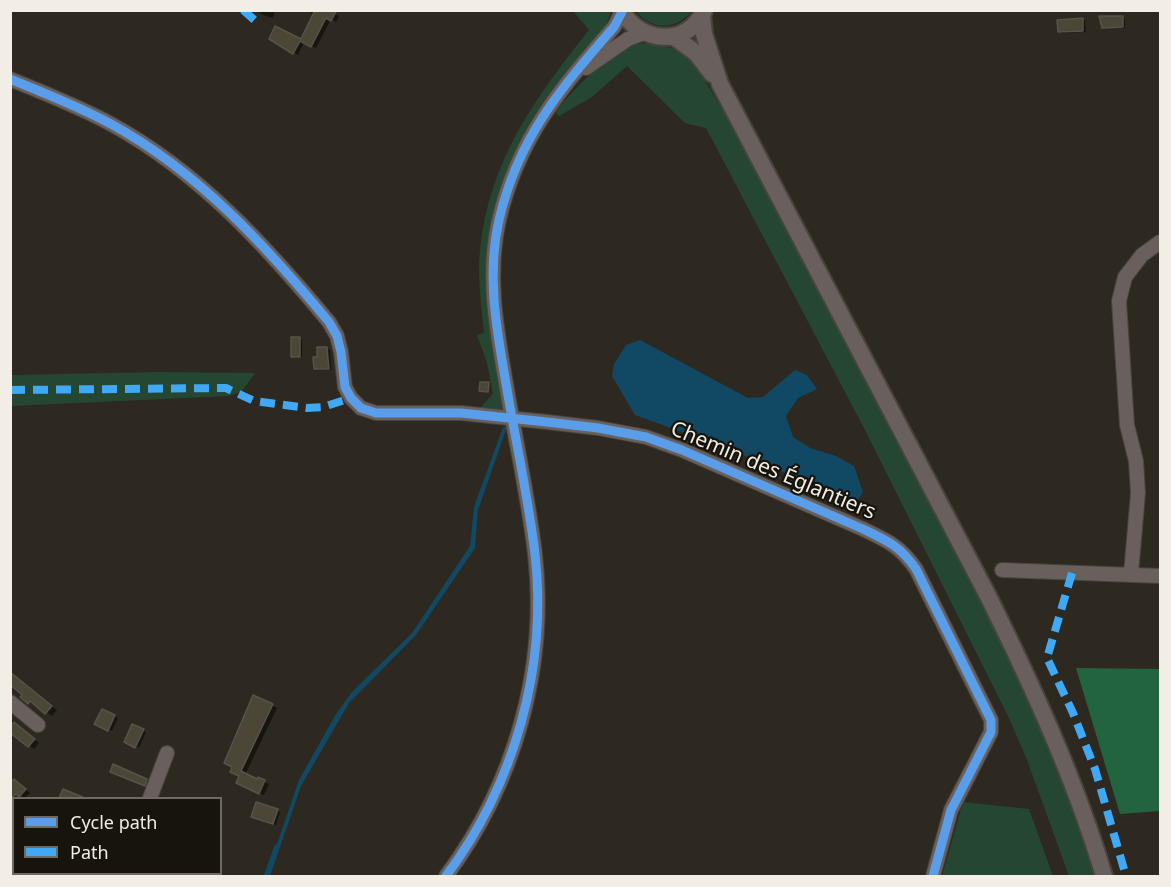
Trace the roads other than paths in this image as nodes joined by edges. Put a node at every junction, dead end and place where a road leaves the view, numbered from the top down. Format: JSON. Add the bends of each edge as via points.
{"nodes":[{"id":1,"x":621,"y":11,"type":"edge"},
{"id":2,"x":703,"y":13,"type":"edge"},
{"id":3,"x":644,"y":33,"type":"junction"},
{"id":4,"x":673,"y":36,"type":"junction"},
{"id":5,"x":10,"y":80,"type":"edge"},
{"id":6,"x":570,"y":80,"type":"junction"},
{"id":7,"x":720,"y":84,"type":"junction"},
{"id":8,"x":1161,"y":242,"type":"edge"},
{"id":9,"x":512,"y":419,"type":"junction"},
{"id":10,"x":1002,"y":570,"type":"dead end"},
{"id":11,"x":1131,"y":574,"type":"junction"},
{"id":12,"x":1161,"y":576,"type":"edge"},
{"id":13,"x":10,"y":702,"type":"edge"},
{"id":14,"x":38,"y":725,"type":"dead end"},
{"id":15,"x":167,"y":753,"type":"dead end"},
{"id":16,"x":150,"y":797,"type":"edge"},
{"id":17,"x":446,"y":876,"type":"edge"},
{"id":18,"x":933,"y":876,"type":"edge"},
{"id":19,"x":1104,"y":876,"type":"edge"}],
"edges":[{"from":1,"to":3,"type":"main road"},
{"from":1,"to":6,"type":"street","via":[[615,27]]},
{"from":2,"to":4,"type":"main road","via":[[689,28]]},
{"from":2,"to":7,"type":"main road","via":[[704,34]]},
{"from":3,"to":4,"type":"main road"},
{"from":3,"to":6,"type":"street","via":[[628,39]]},
{"from":4,"to":7,"type":"main road","via":[[696,52]]},
{"from":5,"to":9,"type":"street","name":"Chemin des Églantiers","via":[[113,125],[220,202],[329,322],[341,352],[345,387],[361,408],[376,413],[451,413]]},
{"from":6,"to":9,"type":"street","via":[[529,137],[498,221],[493,262],[494,307]]},
{"from":7,"to":19,"type":"main road","via":[[1026,673],[1060,751]]},
{"from":8,"to":11,"type":"street","via":[[1142,255],[1125,277],[1119,301],[1127,424],[1136,461],[1138,493]]},
{"from":9,"to":17,"type":"street","via":[[535,555],[535,657],[526,708],[504,773],[478,828]]},
{"from":9,"to":18,"type":"street","name":"Chemin des Églantiers","via":[[646,437],[888,541],[904,553],[916,569],[991,720],[991,732],[951,810]]},
{"from":10,"to":11,"type":"street"},
{"from":11,"to":12,"type":"street"},
{"from":13,"to":14,"type":"street"},
{"from":15,"to":16,"type":"street"}]}
